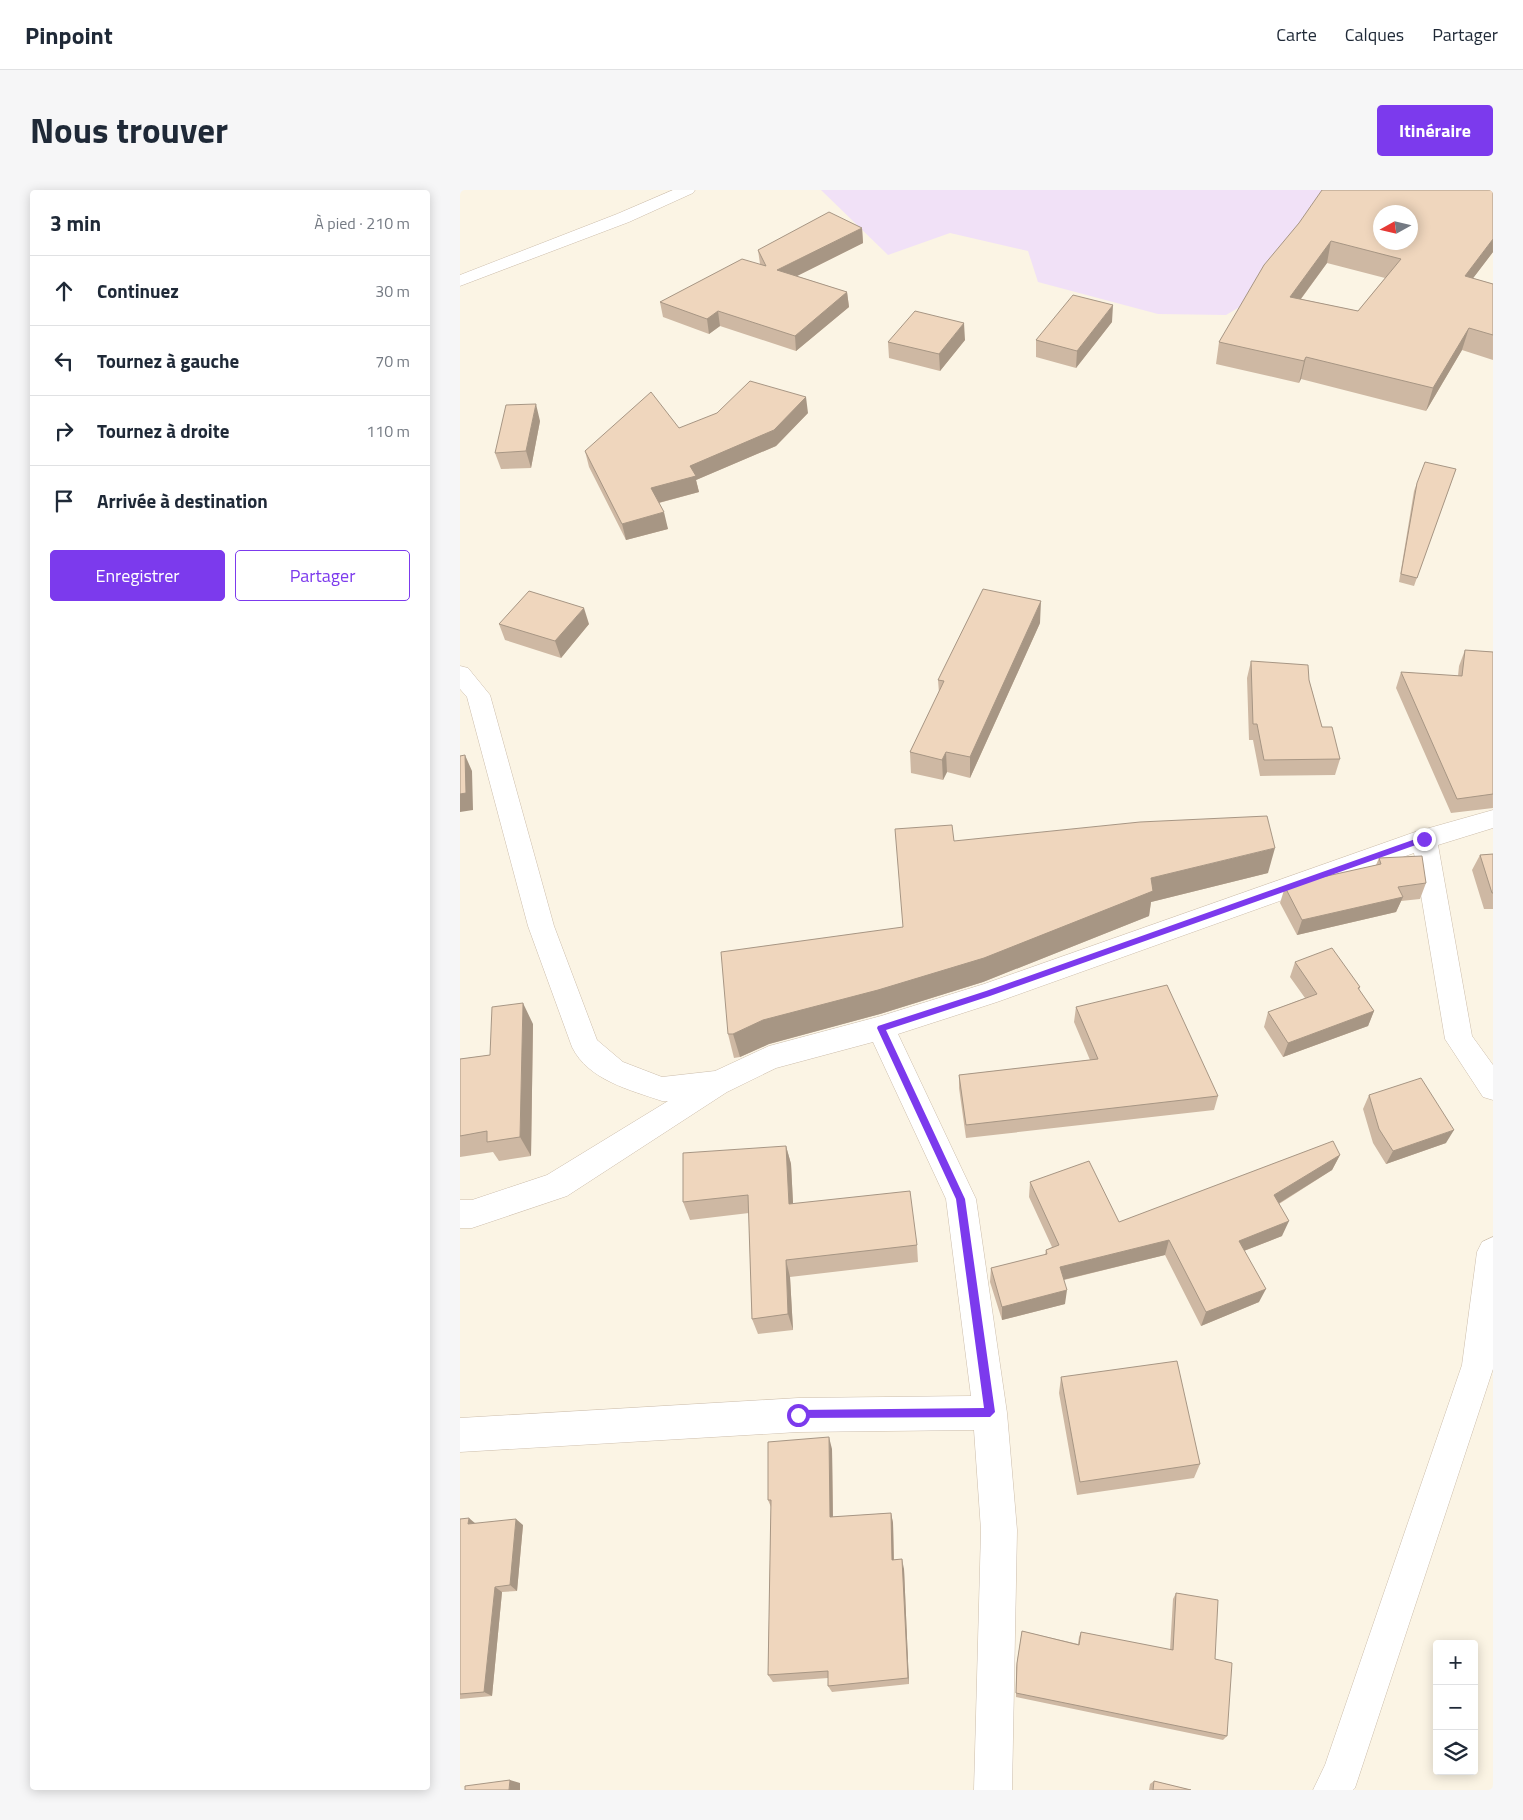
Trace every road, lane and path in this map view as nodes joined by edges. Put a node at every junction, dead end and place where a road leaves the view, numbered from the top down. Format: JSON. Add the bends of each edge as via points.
{"nodes":[{"id":1,"x":687,"y":190,"type":"edge"},
{"id":2,"x":460,"y":282,"type":"edge"},
{"id":3,"x":460,"y":674,"type":"edge"},
{"id":4,"x":1493,"y":820,"type":"edge"},
{"id":5,"x":1424,"y":839,"type":"junction"},
{"id":6,"x":881,"y":1028,"type":"junction"},
{"id":7,"x":719,"y":1083,"type":"junction"},
{"id":8,"x":1493,"y":1088,"type":"edge"},
{"id":9,"x":460,"y":1214,"type":"edge"},
{"id":10,"x":1493,"y":1252,"type":"edge"},
{"id":11,"x":1485,"y":1369,"type":"edge"},
{"id":12,"x":990,"y":1412,"type":"junction"},
{"id":13,"x":460,"y":1435,"type":"edge"},
{"id":14,"x":993,"y":1790,"type":"edge"},
{"id":15,"x":1332,"y":1790,"type":"edge"}],
"edges":[{"from":1,"to":2,"type":"street"},
{"from":3,"to":7,"type":"street","via":[[478,695],[541,926],[586,1047],[612,1071],[662,1088]]},
{"from":4,"to":5,"type":"street"},
{"from":5,"to":6,"type":"street","via":[[1006,988]]},
{"from":5,"to":8,"type":"street","via":[[1460,1039]]},
{"from":6,"to":7,"type":"street","via":[[769,1058]]},
{"from":6,"to":12,"type":"street","via":[[960,1199]]},
{"from":7,"to":9,"type":"street","via":[[556,1186],[472,1214]]},
{"from":10,"to":11,"type":"street"},
{"from":11,"to":15,"type":"street","via":[[1342,1774]]},
{"from":12,"to":13,"type":"street","via":[[798,1415]]},
{"from":12,"to":14,"type":"street","via":[[999,1530]]}]}
